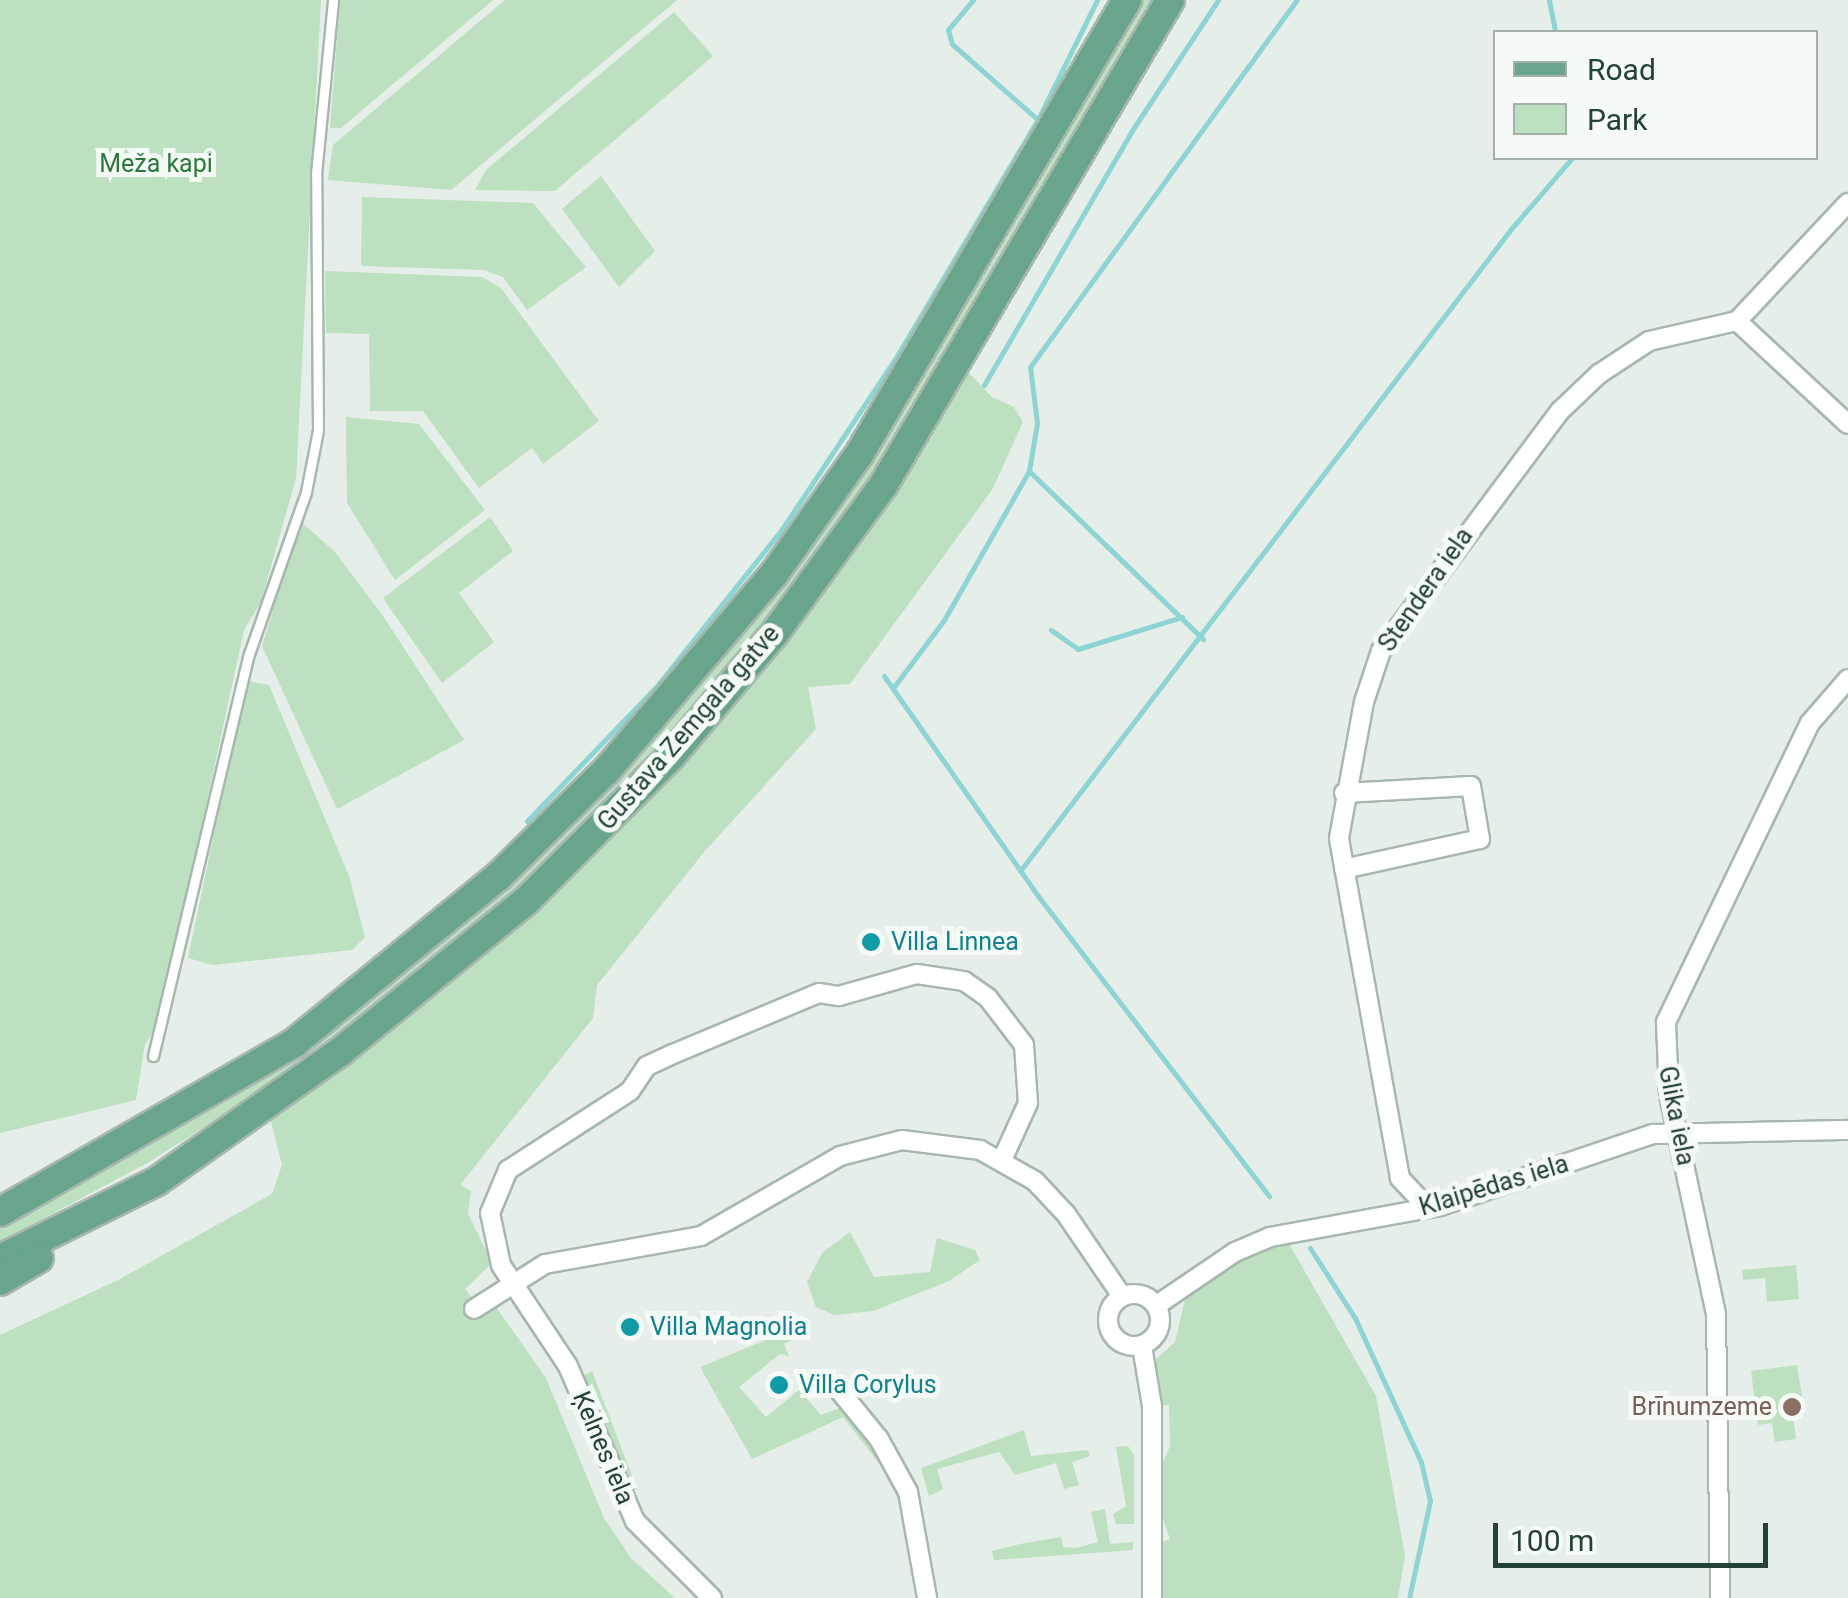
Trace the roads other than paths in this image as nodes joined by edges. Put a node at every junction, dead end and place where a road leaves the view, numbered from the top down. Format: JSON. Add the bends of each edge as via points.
{"nodes":[{"id":1,"x":333,"y":0,"type":"edge"},
{"id":2,"x":1127,"y":0,"type":"edge"},
{"id":3,"x":1170,"y":0,"type":"edge"},
{"id":4,"x":1848,"y":202,"type":"edge"},
{"id":5,"x":1738,"y":322,"type":"junction"},
{"id":6,"x":1848,"y":424,"type":"edge"},
{"id":7,"x":1848,"y":679,"type":"edge"},
{"id":8,"x":1344,"y":792,"type":"junction"},
{"id":9,"x":1344,"y":869,"type":"junction"},
{"id":10,"x":154,"y":1056,"type":"dead end"},
{"id":11,"x":159,"y":1125,"type":"junction"},
{"id":12,"x":1848,"y":1130,"type":"edge"},
{"id":13,"x":1677,"y":1132,"type":"junction"},
{"id":14,"x":1002,"y":1160,"type":"junction"},
{"id":15,"x":158,"y":1180,"type":"junction"},
{"id":16,"x":0,"y":1195,"type":"edge"},
{"id":17,"x":1425,"y":1206,"type":"junction"},
{"id":18,"x":0,"y":1212,"type":"edge"},
{"id":19,"x":0,"y":1259,"type":"edge"},
{"id":20,"x":0,"y":1281,"type":"edge"},
{"id":21,"x":512,"y":1284,"type":"junction"},
{"id":22,"x":1122,"y":1296,"type":"junction"},
{"id":23,"x":1156,"y":1305,"type":"junction"},
{"id":24,"x":474,"y":1308,"type":"dead end"},
{"id":25,"x":1142,"y":1346,"type":"junction"},
{"id":26,"x":839,"y":1390,"type":"dead end"},
{"id":27,"x":712,"y":1598,"type":"edge"},
{"id":28,"x":927,"y":1598,"type":"edge"},
{"id":29,"x":1152,"y":1598,"type":"edge"},
{"id":30,"x":1720,"y":1598,"type":"edge"}],
"edges":[{"from":1,"to":10,"type":"lane","via":[[316,174],[318,430],[306,492],[249,654]]},
{"from":2,"to":11,"type":"main road","name":"Gustava Zemgala gatve","via":[[860,453],[706,658],[607,770],[425,939],[294,1042]]},
{"from":3,"to":15,"type":"main road","name":"Gustava Zemgala gatve","via":[[884,484],[774,634],[670,757],[526,901],[428,982]]},
{"from":4,"to":5,"type":"street"},
{"from":5,"to":6,"type":"street"},
{"from":5,"to":8,"type":"street","name":"Stendera iela","via":[[1649,341],[1560,411],[1380,651]]},
{"from":7,"to":13,"type":"street","name":"Glika iela","via":[[1810,723],[1672,999],[1664,1044]]},
{"from":8,"to":9,"type":"street","name":"Stendera iela"},
{"from":8,"to":9,"type":"street","via":[[1471,786],[1480,839]]},
{"from":9,"to":17,"type":"street","name":"Stendera iela","via":[[1400,1178]]},
{"from":11,"to":16,"type":"main road"},
{"from":11,"to":18,"type":"main road","name":"Gustava Zemgala gatve"},
{"from":12,"to":13,"type":"street","name":"Klaipēdas iela"},
{"from":13,"to":17,"type":"street","name":"Klaipēdas iela"},
{"from":13,"to":30,"type":"street","name":"Glika iela","via":[[1716,1314]]},
{"from":14,"to":21,"type":"street","via":[[957,1145],[876,1143],[840,1156],[701,1236],[545,1264]]},
{"from":14,"to":21,"type":"street","name":"Ķelnes iela","via":[[1028,1103],[1031,1074],[1024,1045],[988,998],[939,974],[839,996],[819,993],[647,1066],[630,1091],[508,1170],[490,1213],[491,1241]]},
{"from":14,"to":22,"type":"street","via":[[1035,1181],[1066,1214]]},
{"from":15,"to":19,"type":"main road","name":"Gustava Zemgala gatve"},
{"from":15,"to":20,"type":"main road"},
{"from":17,"to":23,"type":"street","name":"Klaipēdas iela","via":[[1270,1237],[1235,1252]]},
{"from":21,"to":24,"type":"street"},
{"from":21,"to":27,"type":"street","name":"Ķelnes iela","via":[[568,1366],[634,1522]]},
{"from":22,"to":23,"type":"street","via":[[1135,1293]]},
{"from":22,"to":25,"type":"street","via":[[1108,1316],[1109,1328],[1127,1346]]},
{"from":23,"to":25,"type":"street","via":[[1159,1330]]},
{"from":25,"to":29,"type":"street","via":[[1152,1406]]},
{"from":26,"to":28,"type":"street","via":[[879,1438],[908,1492]]}]}
